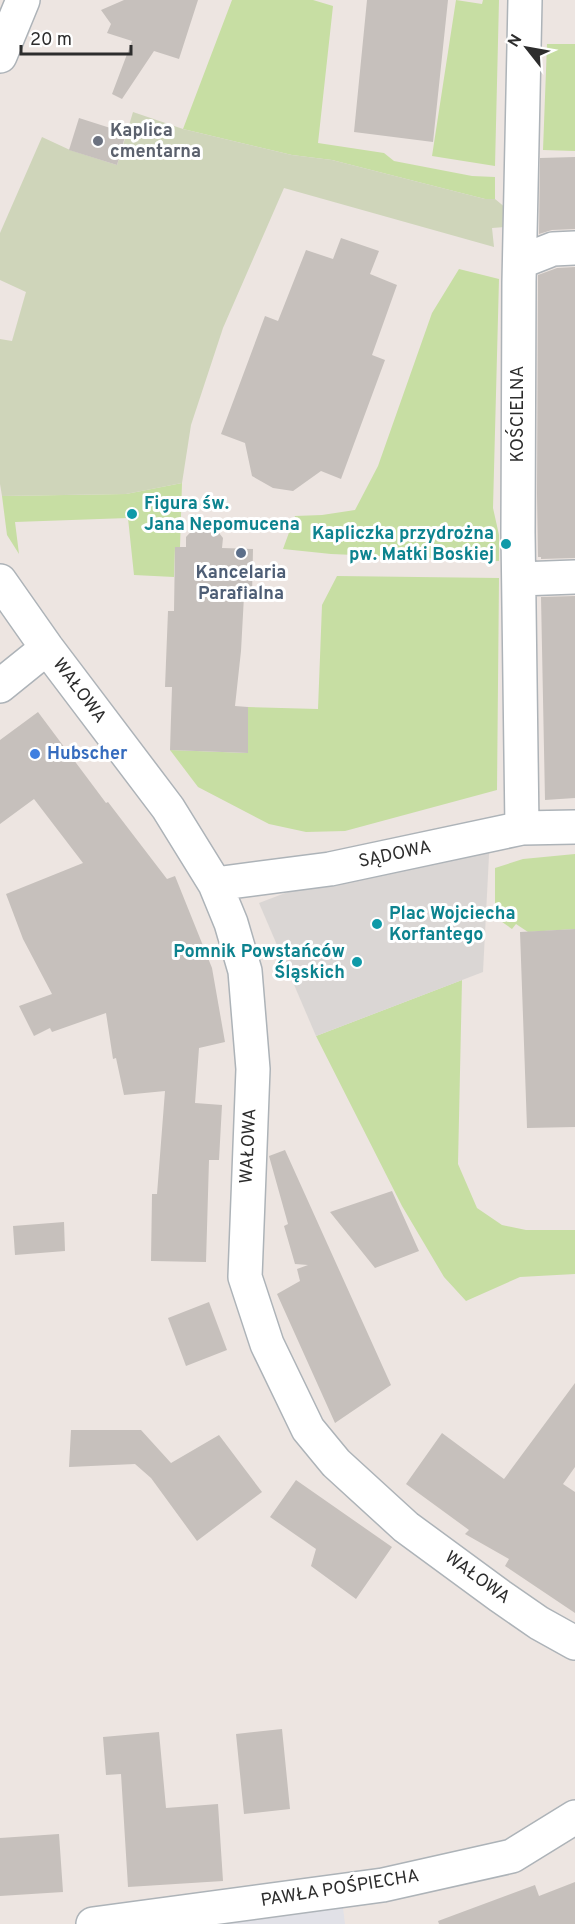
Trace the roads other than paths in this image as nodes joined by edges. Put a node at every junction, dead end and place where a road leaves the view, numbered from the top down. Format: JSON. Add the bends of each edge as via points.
{"nodes":[{"id":1,"x":23,"y":0,"type":"edge"},
{"id":2,"x":525,"y":0,"type":"edge"},
{"id":3,"x":0,"y":56,"type":"edge"},
{"id":4,"x":575,"y":248,"type":"edge"},
{"id":5,"x":520,"y":262,"type":"junction"},
{"id":6,"x":575,"y":577,"type":"edge"},
{"id":7,"x":519,"y":579,"type":"junction"},
{"id":8,"x":0,"y":581,"type":"edge"},
{"id":9,"x":47,"y":648,"type":"junction"},
{"id":10,"x":0,"y":686,"type":"edge"},
{"id":11,"x":575,"y":827,"type":"edge"},
{"id":12,"x":522,"y":828,"type":"junction"},
{"id":13,"x":216,"y":884,"type":"junction"},
{"id":14,"x":575,"y":1643,"type":"edge"},
{"id":15,"x":575,"y":1817,"type":"edge"},
{"id":16,"x":93,"y":1924,"type":"edge"}],
"edges":[{"from":1,"to":3,"type":"street"},
{"from":2,"to":5,"type":"street","name":"KOŚCIELNA"},
{"from":4,"to":5,"type":"street","via":[[553,249]]},
{"from":5,"to":7,"type":"street","name":"KOŚCIELNA"},
{"from":6,"to":7,"type":"street"},
{"from":7,"to":12,"type":"street","name":"KOŚCIELNA"},
{"from":8,"to":9,"type":"street","name":"WAŁOWA"},
{"from":9,"to":10,"type":"street"},
{"from":9,"to":13,"type":"street","name":"WAŁOWA","via":[[168,808]]},
{"from":11,"to":12,"type":"street","name":"SĄDOWA"},
{"from":12,"to":13,"type":"street","name":"SĄDOWA","via":[[330,869]]},
{"from":13,"to":14,"type":"street","name":"WAŁOWA","via":[[245,970],[253,1069],[245,1277],[267,1344],[290,1394],[308,1429],[336,1463],[388,1512],[500,1596]]},
{"from":15,"to":16,"type":"street","name":"PAWŁA POŚPIECHA","via":[[512,1856],[383,1885]]}]}
